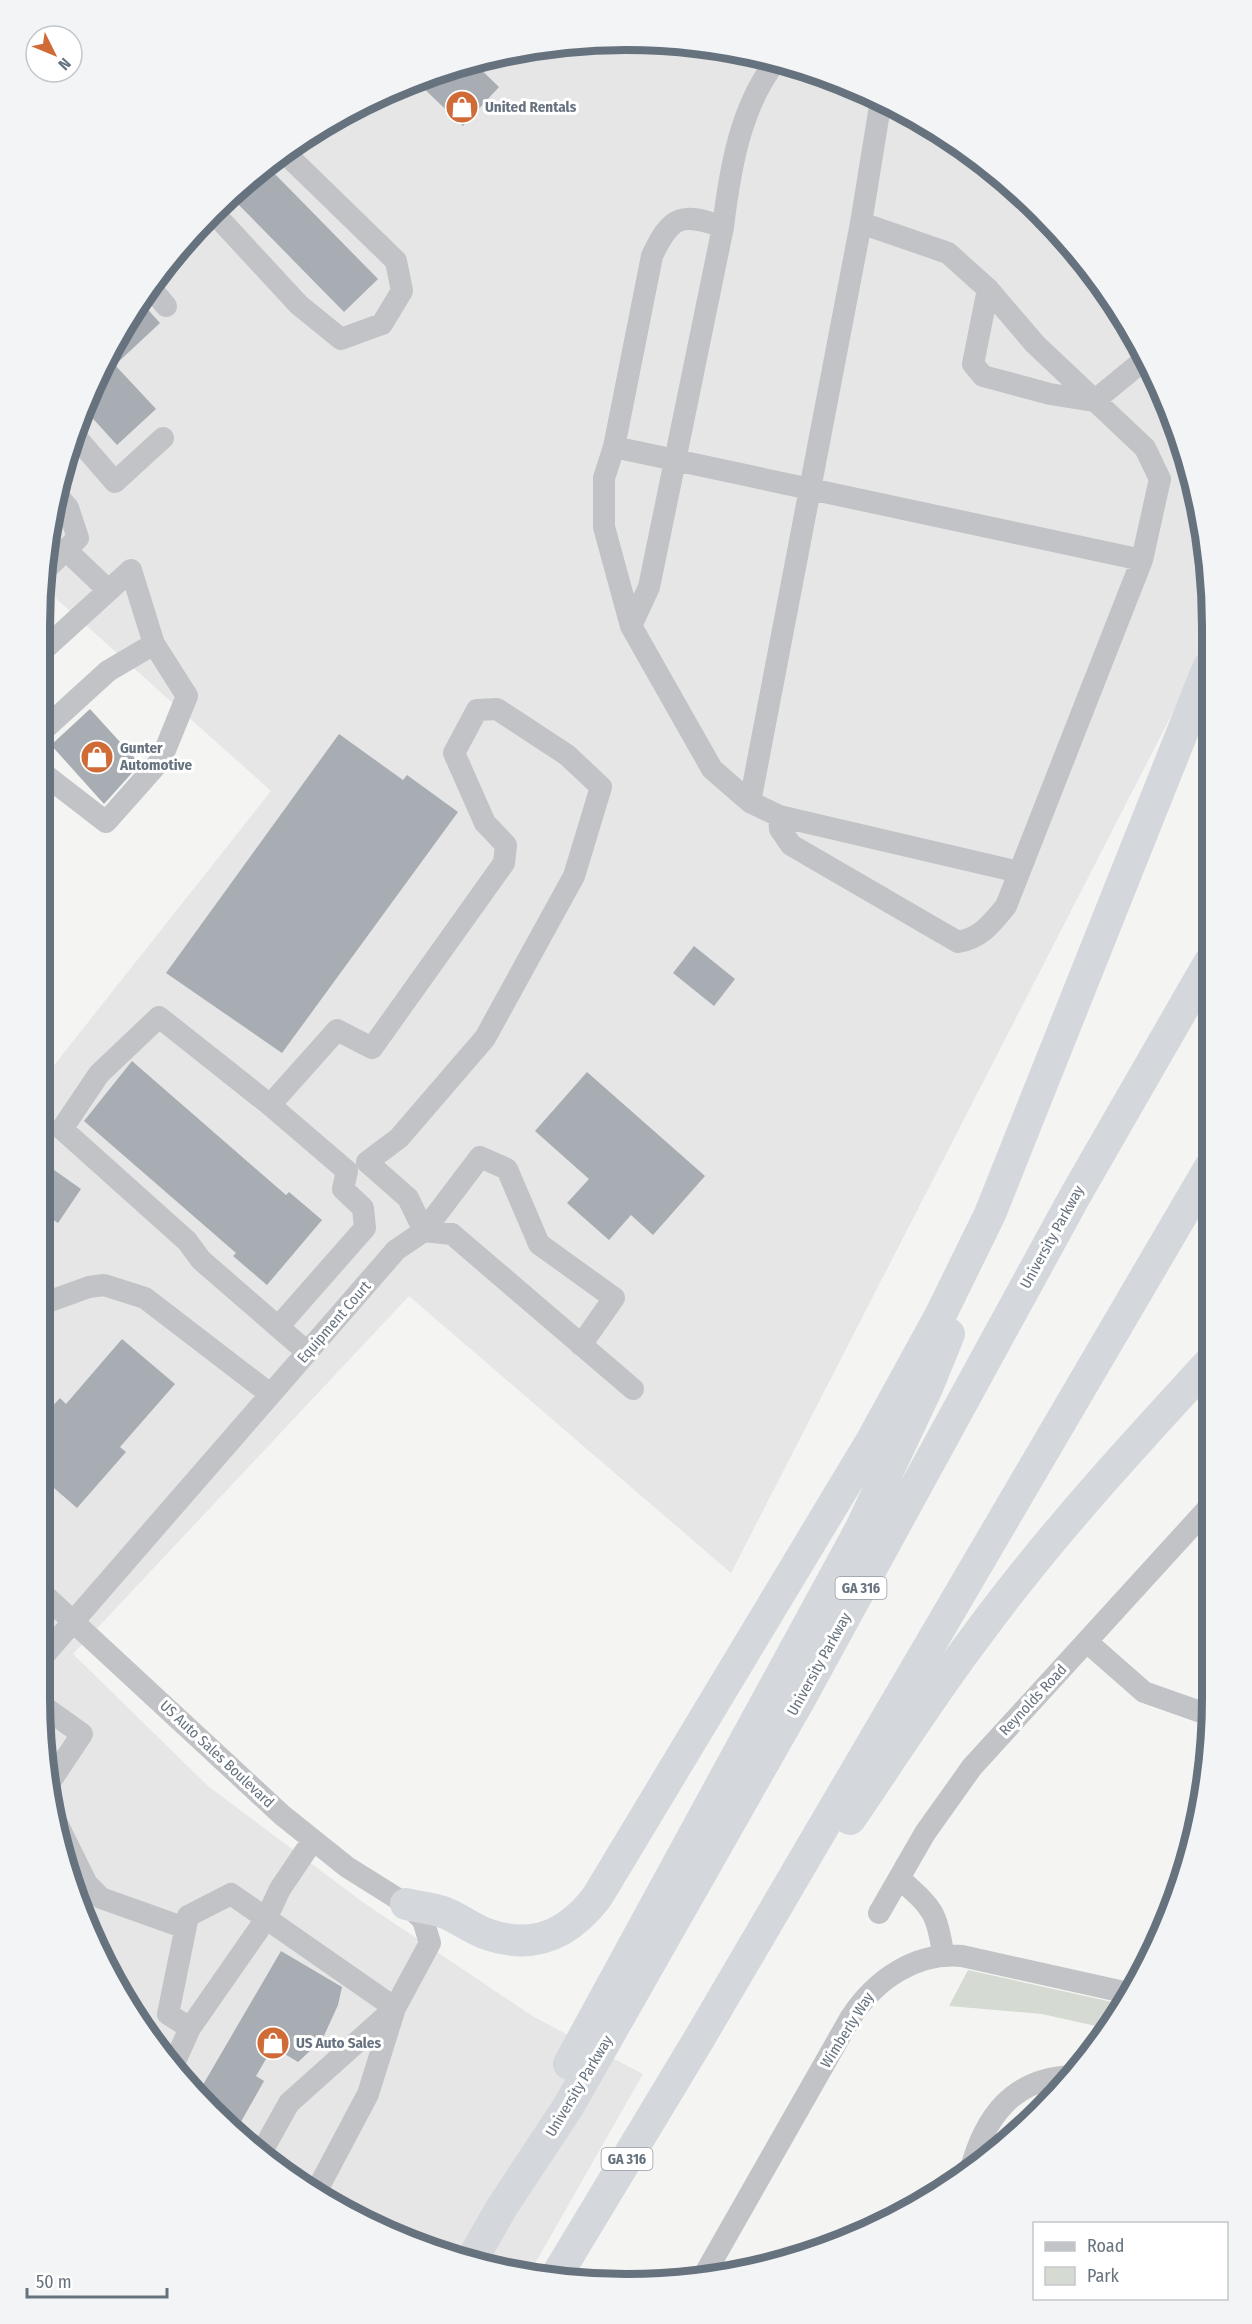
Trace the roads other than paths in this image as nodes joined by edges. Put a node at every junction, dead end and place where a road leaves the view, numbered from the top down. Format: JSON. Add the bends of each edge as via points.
{"nodes":[{"id":1,"x":772,"y":68,"type":"edge"},
{"id":2,"x":880,"y":108,"type":"edge"},
{"id":3,"x":290,"y":158,"type":"edge"},
{"id":4,"x":218,"y":218,"type":"edge"},
{"id":5,"x":861,"y":223,"type":"junction"},
{"id":6,"x":723,"y":227,"type":"junction"},
{"id":7,"x":988,"y":289,"type":"junction"},
{"id":8,"x":156,"y":294,"type":"edge"},
{"id":9,"x":166,"y":306,"type":"dead end"},
{"id":10,"x":1139,"y":364,"type":"edge"},
{"id":11,"x":1094,"y":401,"type":"junction"},
{"id":12,"x":163,"y":438,"type":"dead end"},
{"id":13,"x":80,"y":442,"type":"edge"},
{"id":14,"x":614,"y":447,"type":"junction"},
{"id":15,"x":676,"y":458,"type":"junction"},
{"id":16,"x":811,"y":488,"type":"junction"},
{"id":17,"x":63,"y":503,"type":"edge"},
{"id":18,"x":67,"y":551,"type":"junction"},
{"id":19,"x":1142,"y":560,"type":"junction"},
{"id":20,"x":53,"y":563,"type":"edge"},
{"id":21,"x":108,"y":590,"type":"junction"},
{"id":22,"x":631,"y":626,"type":"junction"},
{"id":23,"x":50,"y":643,"type":"edge"},
{"id":24,"x":154,"y":645,"type":"junction"},
{"id":25,"x":1202,"y":683,"type":"edge"},
{"id":26,"x":50,"y":724,"type":"edge"},
{"id":27,"x":50,"y":779,"type":"edge"},
{"id":28,"x":750,"y":802,"type":"junction"},
{"id":29,"x":779,"y":816,"type":"junction"},
{"id":30,"x":1019,"y":872,"type":"junction"},
{"id":31,"x":1202,"y":975,"type":"edge"},
{"id":32,"x":270,"y":1105,"type":"junction"},
{"id":33,"x":357,"y":1166,"type":"junction"},
{"id":34,"x":1202,"y":1181,"type":"edge"},
{"id":35,"x":990,"y":1214,"type":"junction"},
{"id":36,"x":424,"y":1231,"type":"junction"},
{"id":37,"x":50,"y":1301,"type":"edge"},
{"id":38,"x":278,"y":1327,"type":"junction"},
{"id":39,"x":581,"y":1345,"type":"junction"},
{"id":40,"x":307,"y":1352,"type":"junction"},
{"id":41,"x":1202,"y":1370,"type":"edge"},
{"id":42,"x":633,"y":1389,"type":"dead end"},
{"id":43,"x":270,"y":1394,"type":"junction"},
{"id":44,"x":1202,"y":1515,"type":"edge"},
{"id":45,"x":50,"y":1599,"type":"edge"},
{"id":46,"x":75,"y":1621,"type":"junction"},
{"id":47,"x":1087,"y":1642,"type":"junction"},
{"id":48,"x":50,"y":1649,"type":"edge"},
{"id":49,"x":1202,"y":1709,"type":"edge"},
{"id":50,"x":50,"y":1711,"type":"edge"},
{"id":51,"x":54,"y":1775,"type":"edge"},
{"id":52,"x":313,"y":1840,"type":"junction"},
{"id":53,"x":69,"y":1848,"type":"edge"},
{"id":54,"x":899,"y":1878,"type":"junction"},
{"id":55,"x":406,"y":1904,"type":"junction"},
{"id":56,"x":879,"y":1913,"type":"dead end"},
{"id":57,"x":266,"y":1919,"type":"junction"},
{"id":58,"x":185,"y":1928,"type":"junction"},
{"id":59,"x":943,"y":1954,"type":"junction"},
{"id":60,"x":1122,"y":1991,"type":"edge"},
{"id":61,"x":395,"y":2008,"type":"junction"},
{"id":62,"x":190,"y":2028,"type":"junction"},
{"id":63,"x":699,"y":2039,"type":"junction"},
{"id":64,"x":176,"y":2058,"type":"edge"},
{"id":65,"x":1060,"y":2077,"type":"edge"},
{"id":66,"x":265,"y":2147,"type":"edge"},
{"id":67,"x":974,"y":2157,"type":"edge"},
{"id":68,"x":320,"y":2185,"type":"edge"},
{"id":69,"x":502,"y":2207,"type":"junction"},
{"id":70,"x":475,"y":2254,"type":"edge"},
{"id":71,"x":708,"y":2269,"type":"edge"},
{"id":72,"x":559,"y":2271,"type":"edge"}],
"edges":[{"from":1,"to":6,"type":"street","via":[[747,115],[730,169]]},
{"from":2,"to":5,"type":"street"},
{"from":3,"to":4,"type":"street","via":[[396,261],[402,291],[382,324],[341,339],[299,305]]},
{"from":5,"to":7,"type":"street","via":[[948,253]]},
{"from":5,"to":16,"type":"street"},
{"from":6,"to":14,"type":"street","via":[[699,218],[681,218],[663,234],[652,256]]},
{"from":6,"to":15,"type":"street"},
{"from":7,"to":11,"type":"street","via":[[1035,344]]},
{"from":7,"to":11,"type":"street","via":[[973,364],[983,376]]},
{"from":8,"to":9,"type":"street"},
{"from":10,"to":11,"type":"street"},
{"from":11,"to":19,"type":"street","via":[[1145,448],[1160,479]]},
{"from":12,"to":13,"type":"street","via":[[115,482]]},
{"from":14,"to":15,"type":"street"},
{"from":14,"to":22,"type":"street","via":[[604,478],[603,527]]},
{"from":15,"to":16,"type":"street"},
{"from":15,"to":22,"type":"street","via":[[649,587]]},
{"from":16,"to":19,"type":"street"},
{"from":16,"to":28,"type":"street"},
{"from":17,"to":18,"type":"street","via":[[78,538]]},
{"from":18,"to":20,"type":"street"},
{"from":18,"to":21,"type":"street"},
{"from":19,"to":30,"type":"street"},
{"from":21,"to":23,"type":"street"},
{"from":21,"to":24,"type":"street","via":[[131,570]]},
{"from":22,"to":28,"type":"street","via":[[712,769]]},
{"from":24,"to":26,"type":"street","via":[[108,671]]},
{"from":24,"to":27,"type":"street","via":[[187,696],[161,760],[106,822]]},
{"from":25,"to":35,"type":"highway"},
{"from":28,"to":29,"type":"street"},
{"from":29,"to":30,"type":"street"},
{"from":29,"to":30,"type":"street","via":[[780,829],[790,845],[958,942],[974,939],[987,929],[1006,906]]},
{"from":31,"to":69,"type":"highway","name":"University Parkway","number":"GA 316","via":[[580,2086]]},
{"from":32,"to":33,"type":"street"},
{"from":32,"to":33,"type":"street","via":[[337,1030],[372,1048],[504,863],[506,844],[485,823],[454,753],[477,710],[497,709],[567,755],[601,787],[574,876],[484,1038],[399,1138]]},
{"from":32,"to":38,"type":"street","via":[[159,1017],[99,1074],[62,1129]]},
{"from":33,"to":36,"type":"street","via":[[408,1198]]},
{"from":33,"to":38,"type":"street","via":[[343,1189],[363,1208],[365,1228]]},
{"from":34,"to":63,"type":"highway","number":"GA 316"},
{"from":35,"to":55,"type":"highway","via":[[872,1440],[588,1908],[555,1934],[515,1941],[484,1933],[443,1912]]},
{"from":35,"to":69,"type":"highway","via":[[974,1270],[927,1388],[860,1530],[550,2097]]},
{"from":36,"to":39,"type":"street","via":[[452,1234]]},
{"from":36,"to":39,"type":"street","name":"Equipment Court","via":[[480,1157],[507,1169],[539,1244],[614,1298]]},
{"from":36,"to":40,"type":"street","name":"Equipment Court","via":[[396,1250]]},
{"from":37,"to":43,"type":"street","via":[[104,1285],[145,1298]]},
{"from":38,"to":40,"type":"street"},
{"from":39,"to":42,"type":"street"},
{"from":40,"to":43,"type":"street","name":"Equipment Court"},
{"from":41,"to":63,"type":"highway","via":[[1102,1479],[976,1635]]},
{"from":43,"to":46,"type":"street","name":"Equipment Court"},
{"from":44,"to":47,"type":"street","name":"Reynolds Road"},
{"from":45,"to":46,"type":"street","name":"US Auto Sales Boulevard"},
{"from":46,"to":48,"type":"street","name":"Equipment Court"},
{"from":46,"to":52,"type":"street","name":"US Auto Sales Boulevard"},
{"from":47,"to":49,"type":"street","via":[[1144,1692]]},
{"from":47,"to":54,"type":"street","name":"Reynolds Road","via":[[972,1767],[925,1833]]},
{"from":50,"to":51,"type":"street","via":[[82,1734]]},
{"from":52,"to":55,"type":"street","name":"US Auto Sales Boulevard"},
{"from":52,"to":57,"type":"street","via":[[280,1889]]},
{"from":53,"to":58,"type":"street","via":[[87,1884],[101,1898]]},
{"from":54,"to":56,"type":"street","name":"Reynolds Road"},
{"from":54,"to":59,"type":"street","via":[[936,1917]]},
{"from":55,"to":61,"type":"street","name":"US Auto Sales Boulevard","via":[[423,1920],[430,1943]]},
{"from":57,"to":58,"type":"street","via":[[231,1894],[188,1916]]},
{"from":57,"to":61,"type":"street"},
{"from":57,"to":62,"type":"street"},
{"from":58,"to":62,"type":"street","via":[[168,2014]]},
{"from":59,"to":60,"type":"street","name":"Wimberly Way"},
{"from":59,"to":71,"type":"street","name":"Wimberly Way","via":[[893,1973],[862,2000]]},
{"from":61,"to":66,"type":"street","via":[[289,2103]]},
{"from":61,"to":68,"type":"street","via":[[368,2094]]},
{"from":62,"to":64,"type":"street"},
{"from":63,"to":72,"type":"highway","number":"GA 316"},
{"from":65,"to":67,"type":"street","via":[[1034,2084],[1012,2097],[979,2138]]},
{"from":69,"to":70,"type":"highway","name":"University Parkway","number":"GA 316"}]}
